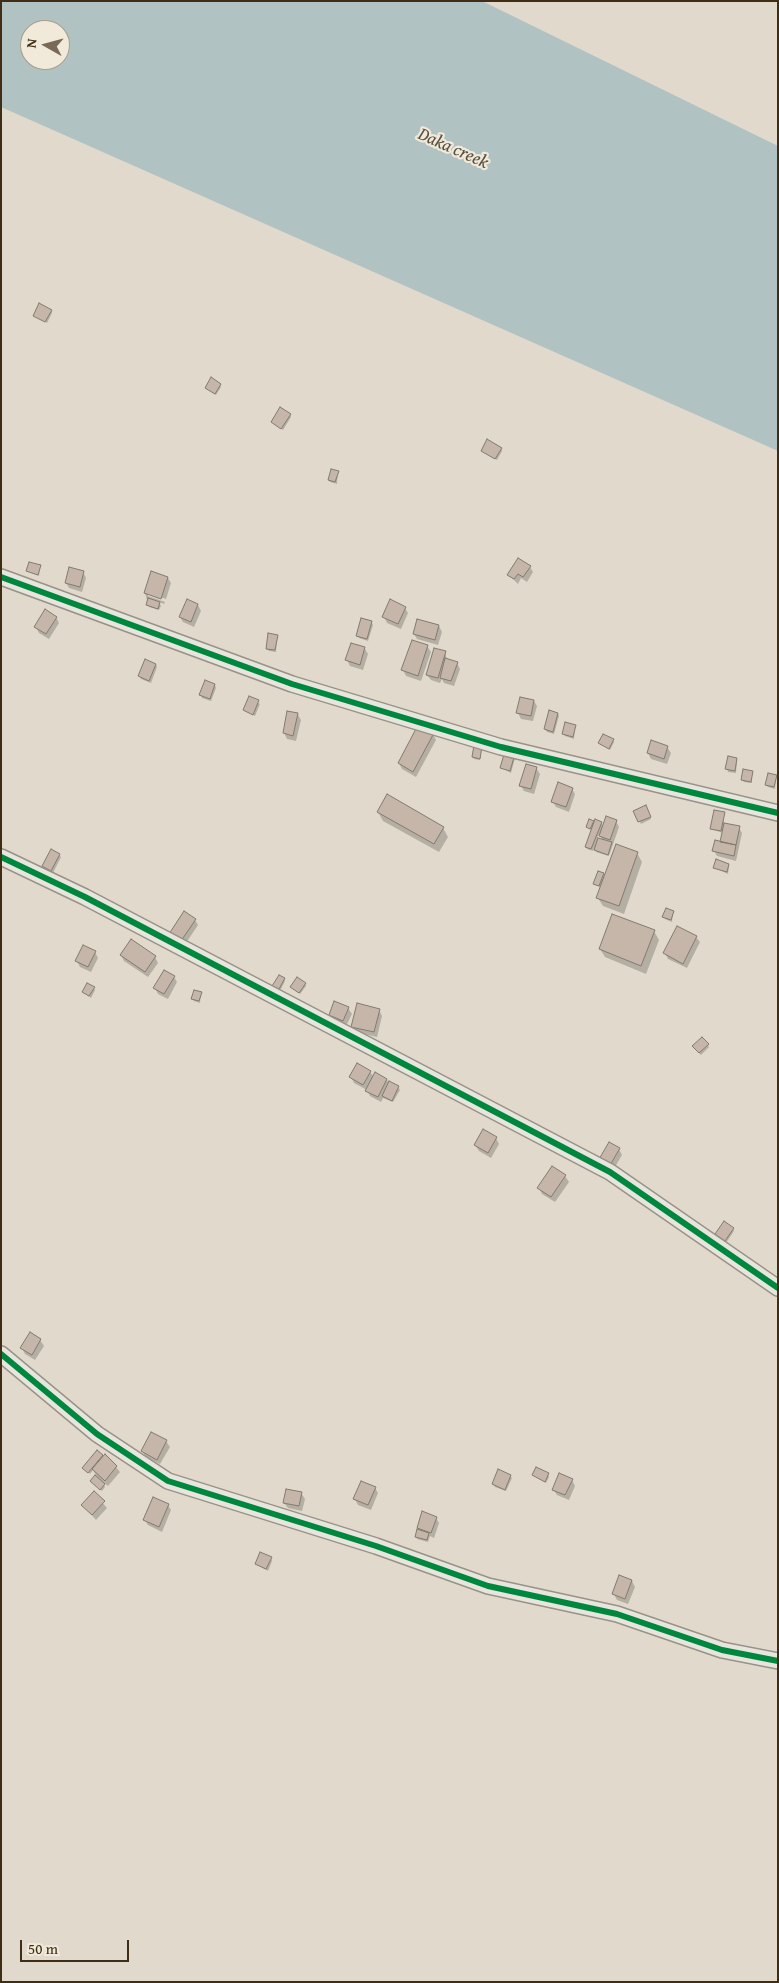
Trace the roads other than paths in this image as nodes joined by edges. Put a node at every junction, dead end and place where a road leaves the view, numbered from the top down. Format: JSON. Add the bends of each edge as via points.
{"nodes":[{"id":1,"x":1,"y":577,"type":"edge"},
{"id":2,"x":778,"y":812,"type":"edge"},
{"id":3,"x":1,"y":857,"type":"edge"},
{"id":4,"x":778,"y":1288,"type":"edge"},
{"id":5,"x":1,"y":1354,"type":"edge"},
{"id":6,"x":778,"y":1661,"type":"edge"}],
"edges":[{"from":1,"to":2,"type":"street","via":[[292,684],[501,747]]},
{"from":3,"to":4,"type":"street","via":[[85,897],[610,1172]]},
{"from":5,"to":6,"type":"street","via":[[97,1434],[168,1481],[376,1546],[488,1586],[617,1614],[722,1650]]}]}
